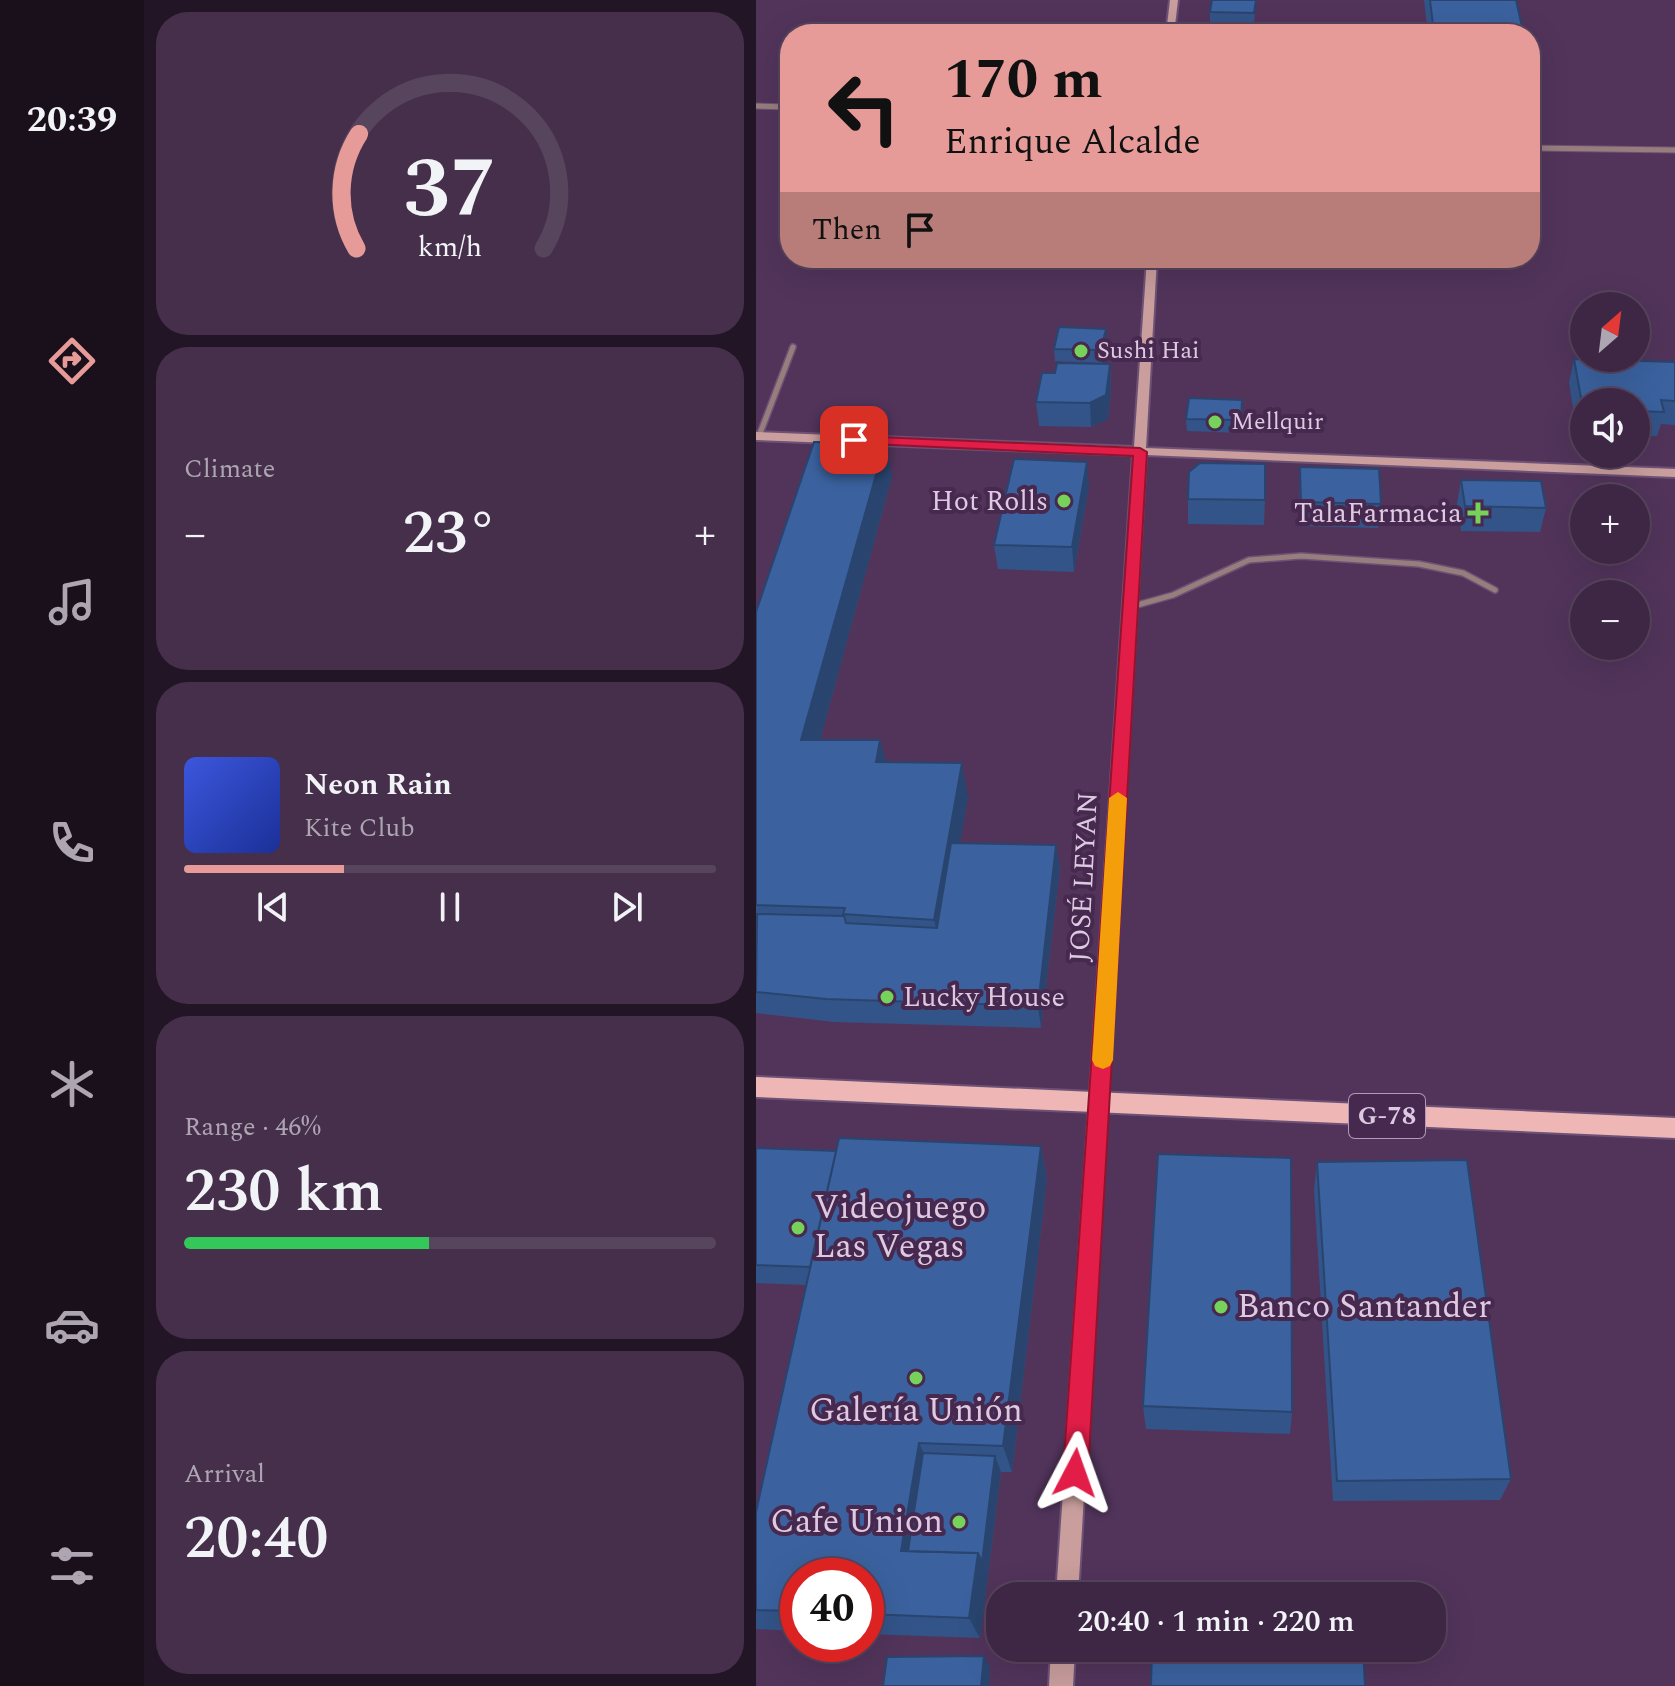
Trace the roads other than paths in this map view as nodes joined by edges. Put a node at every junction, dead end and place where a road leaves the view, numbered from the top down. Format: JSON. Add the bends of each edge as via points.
{"nodes":[{"id":1,"x":1174,"y":0,"type":"edge"},
{"id":2,"x":1171,"y":24,"type":"edge"},
{"id":3,"x":756,"y":106,"type":"edge"},
{"id":4,"x":780,"y":107,"type":"edge"},
{"id":5,"x":1540,"y":148,"type":"edge"},
{"id":6,"x":1675,"y":150,"type":"edge"},
{"id":7,"x":1151,"y":268,"type":"edge"},
{"id":8,"x":793,"y":347,"type":"dead end"},
{"id":9,"x":758,"y":436,"type":"edge"},
{"id":10,"x":1140,"y":452,"type":"junction"},
{"id":11,"x":1675,"y":473,"type":"edge"},
{"id":12,"x":1495,"y":590,"type":"dead end"},
{"id":13,"x":1130,"y":607,"type":"junction"},
{"id":14,"x":756,"y":1087,"type":"edge"},
{"id":15,"x":1100,"y":1103,"type":"junction"},
{"id":16,"x":1675,"y":1128,"type":"edge"},
{"id":17,"x":1068,"y":1582,"type":"edge"},
{"id":18,"x":1062,"y":1662,"type":"edge"},
{"id":19,"x":1061,"y":1686,"type":"edge"}],
"edges":[{"from":1,"to":2,"type":"street"},
{"from":3,"to":4,"type":"street"},
{"from":5,"to":6,"type":"street"},
{"from":7,"to":10,"type":"street","name":"JOSÉ LEYAN"},
{"from":8,"to":9,"type":"lane"},
{"from":9,"to":10,"type":"street"},
{"from":10,"to":11,"type":"street"},
{"from":10,"to":13,"type":"street","name":"JOSÉ LEYAN"},
{"from":12,"to":13,"type":"lane","via":[[1463,573],[1419,564],[1301,556],[1249,560],[1173,595]]},
{"from":13,"to":15,"type":"street","name":"JOSÉ LEYAN"},
{"from":14,"to":15,"type":"main road","number":"G-78"},
{"from":15,"to":16,"type":"main road","number":"G-78"},
{"from":15,"to":17,"type":"street","name":"JOSÉ LEYAN"},
{"from":18,"to":19,"type":"street"}]}
